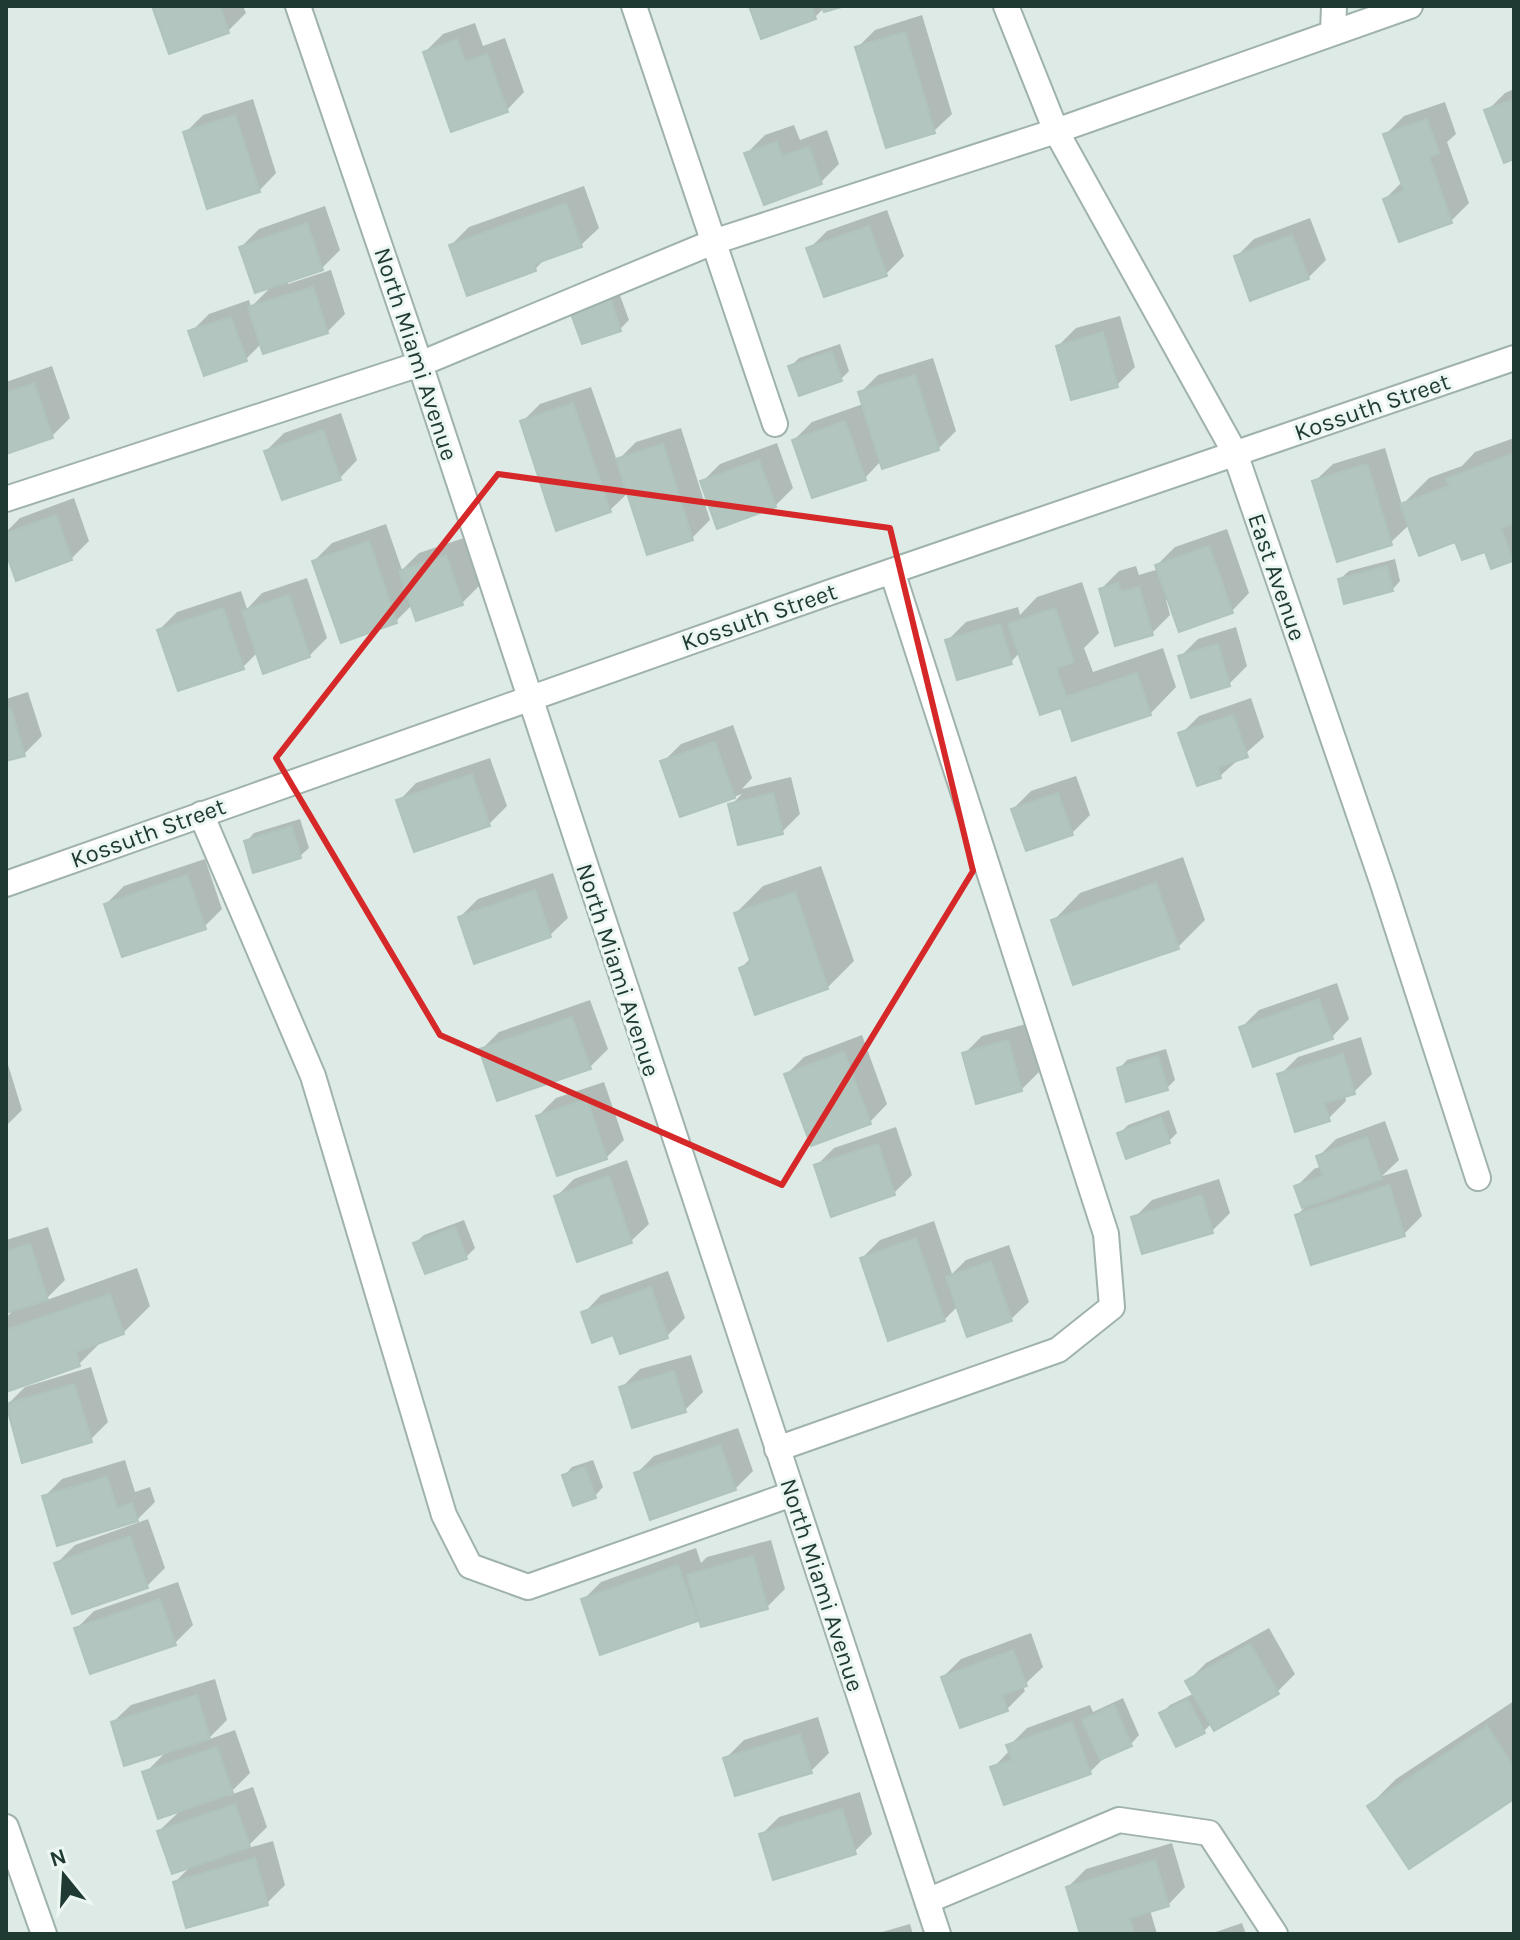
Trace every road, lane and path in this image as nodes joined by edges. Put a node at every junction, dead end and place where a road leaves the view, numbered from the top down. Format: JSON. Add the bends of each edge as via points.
{"nodes":[{"id":1,"x":298,"y":6,"type":"edge"},
{"id":2,"x":634,"y":6,"type":"edge"},
{"id":3,"x":1006,"y":6,"type":"edge"},
{"id":4,"x":1334,"y":6,"type":"edge"},
{"id":5,"x":1410,"y":6,"type":"edge"},
{"id":6,"x":1333,"y":33,"type":"junction"},
{"id":7,"x":1056,"y":131,"type":"junction"},
{"id":8,"x":713,"y":242,"type":"junction"},
{"id":9,"x":1514,"y":358,"type":"edge"},
{"id":10,"x":420,"y":364,"type":"junction"},
{"id":11,"x":775,"y":424,"type":"dead end"},
{"id":12,"x":1235,"y":453,"type":"junction"},
{"id":13,"x":6,"y":499,"type":"edge"},
{"id":14,"x":892,"y":571,"type":"junction"},
{"id":15,"x":528,"y":698,"type":"junction"},
{"id":16,"x":201,"y":814,"type":"junction"},
{"id":17,"x":6,"y":884,"type":"edge"},
{"id":18,"x":1478,"y":1178,"type":"dead end"},
{"id":19,"x":777,"y":1449,"type":"junction"},
{"id":20,"x":792,"y":1494,"type":"junction"},
{"id":21,"x":6,"y":1827,"type":"edge"},
{"id":22,"x":927,"y":1901,"type":"junction"},
{"id":23,"x":44,"y":1934,"type":"edge"},
{"id":24,"x":938,"y":1934,"type":"edge"},
{"id":25,"x":1275,"y":1934,"type":"edge"}],
"edges":[{"from":1,"to":10,"type":"street","name":"North Miami Avenue"},
{"from":2,"to":8,"type":"street"},
{"from":3,"to":7,"type":"street","name":"East Avenue"},
{"from":4,"to":6,"type":"street"},
{"from":5,"to":6,"type":"street"},
{"from":6,"to":7,"type":"street"},
{"from":7,"to":8,"type":"street"},
{"from":7,"to":12,"type":"street","name":"East Avenue"},
{"from":8,"to":10,"type":"street"},
{"from":8,"to":11,"type":"street"},
{"from":9,"to":12,"type":"street","name":"Kossuth Street"},
{"from":10,"to":13,"type":"street"},
{"from":10,"to":15,"type":"street","name":"North Miami Avenue"},
{"from":12,"to":14,"type":"street","name":"Kossuth Street"},
{"from":12,"to":18,"type":"street","name":"East Avenue"},
{"from":14,"to":15,"type":"street","name":"Kossuth Street"},
{"from":14,"to":19,"type":"street","via":[[1106,1234],[1112,1307],[1058,1350]]},
{"from":15,"to":16,"type":"street","name":"Kossuth Street"},
{"from":15,"to":19,"type":"street","name":"North Miami Avenue"},
{"from":16,"to":17,"type":"street","name":"Kossuth Street"},
{"from":16,"to":20,"type":"street","via":[[313,1076],[444,1515],[470,1566],[528,1587]]},
{"from":19,"to":20,"type":"street","name":"North Miami Avenue"},
{"from":20,"to":22,"type":"street","name":"North Miami Avenue"},
{"from":21,"to":23,"type":"street"},
{"from":22,"to":24,"type":"street","name":"North Miami Avenue"},
{"from":22,"to":25,"type":"street","via":[[1119,1820],[1209,1833]]}]}
